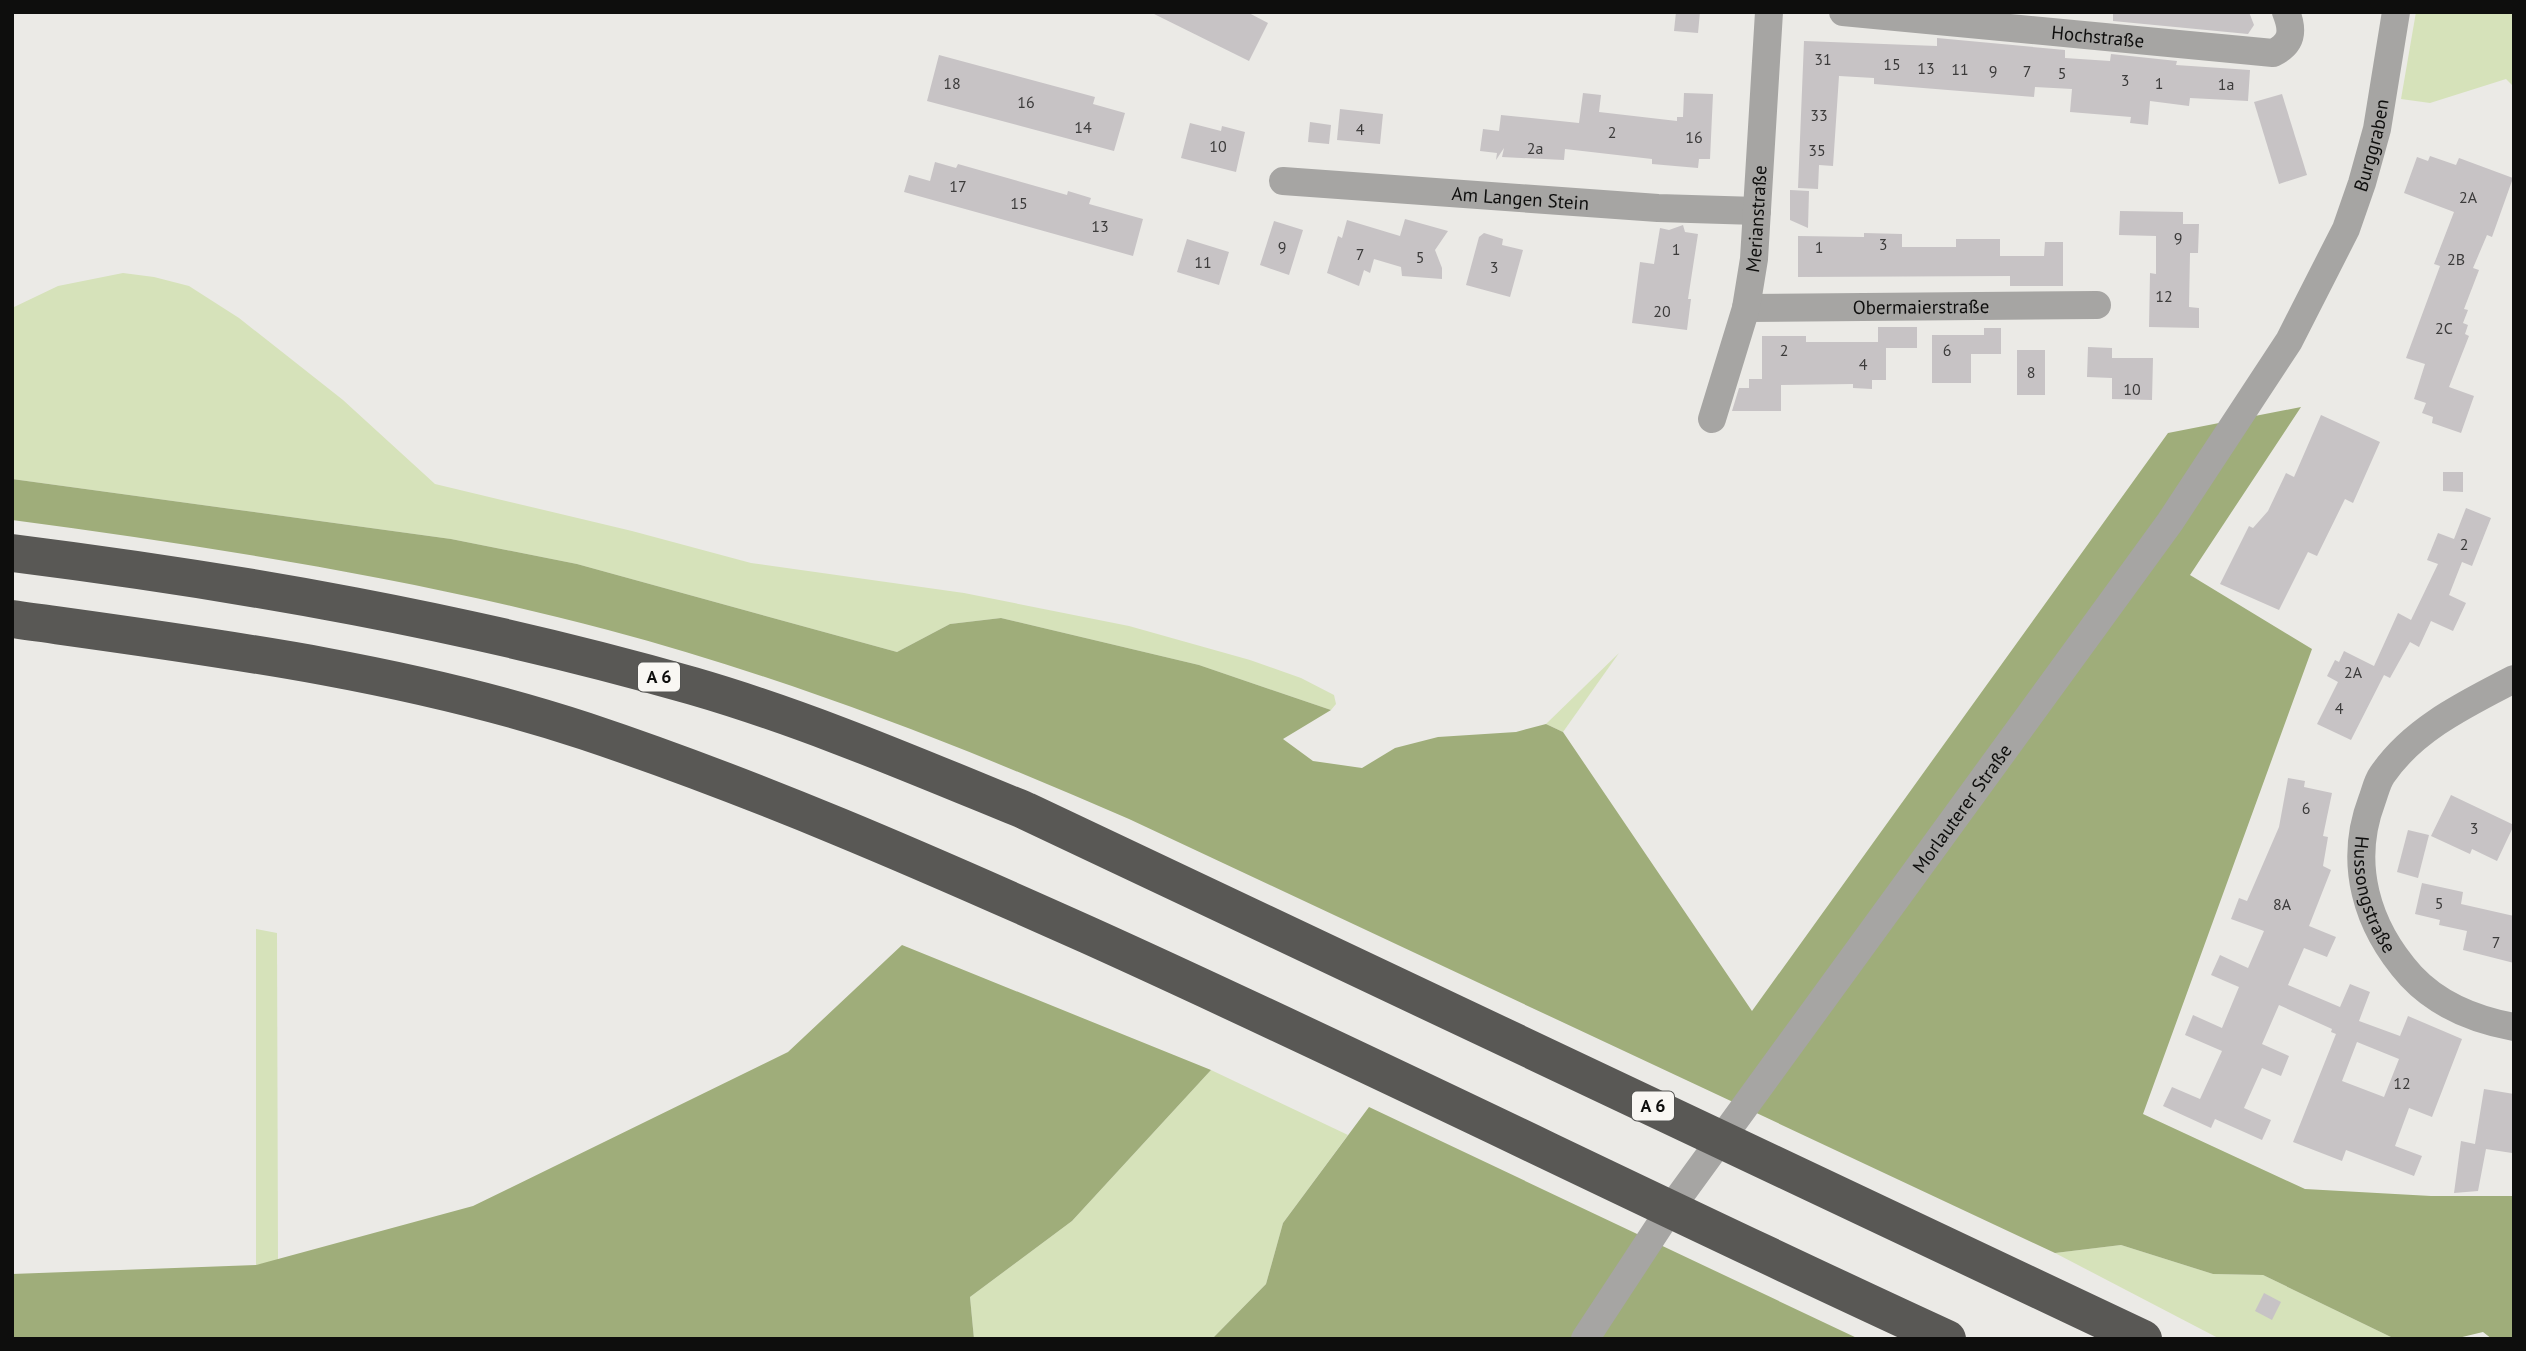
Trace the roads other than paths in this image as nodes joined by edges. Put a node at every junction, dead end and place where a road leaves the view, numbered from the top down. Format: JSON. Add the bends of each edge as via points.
{"nodes":[{"id":1,"x":1769,"y":12,"type":"edge"},
{"id":2,"x":1843,"y":12,"type":"edge"},
{"id":3,"x":2396,"y":12,"type":"edge"},
{"id":4,"x":2289,"y":19,"type":"edge"},
{"id":5,"x":1283,"y":181,"type":"dead end"},
{"id":6,"x":1757,"y":211,"type":"junction"},
{"id":7,"x":2327,"y":271,"type":"joint"},
{"id":8,"x":2097,"y":305,"type":"dead end"},
{"id":9,"x":1746,"y":308,"type":"junction"},
{"id":10,"x":1712,"y":419,"type":"dead end"},
{"id":11,"x":12,"y":553,"type":"edge"},
{"id":12,"x":12,"y":618,"type":"edge"},
{"id":13,"x":2514,"y":679,"type":"edge"},
{"id":14,"x":2514,"y":1027,"type":"edge"},
{"id":15,"x":1945,"y":1338,"type":"edge"},
{"id":16,"x":1585,"y":1339,"type":"edge"},
{"id":17,"x":2143,"y":1339,"type":"edge"}],
"edges":[{"from":1,"to":6,"type":"street","name":"Merianstraße"},
{"from":2,"to":4,"type":"street","name":"Hochstraße","via":[[2273,53],[2285,47]]},
{"from":3,"to":7,"type":"street","name":"Burggraben","via":[[2377,129],[2347,229]]},
{"from":5,"to":6,"type":"street","name":"Am Langen Stein"},
{"from":6,"to":9,"type":"street","name":"Merianstraße"},
{"from":7,"to":16,"type":"street","name":"Morlauterer Straße","via":[[2290,341],[2170,522],[1671,1208]]},
{"from":8,"to":9,"type":"street","name":"Obermaierstraße"},
{"from":9,"to":10,"type":"street","name":"Merianstraße"},
{"from":11,"to":17,"type":"highway","number":"A 6","via":[[312,597],[445,624],[695,686],[880,751],[1001,801],[1268,925]]},
{"from":12,"to":15,"type":"highway","via":[[310,664],[475,700],[583,730],[707,775],[848,831],[1233,1000]]},
{"from":13,"to":14,"type":"street","name":"Hussongstraße","via":[[2412,740],[2381,777],[2365,819],[2359,858],[2382,939],[2412,978],[2480,1021]]}]}
